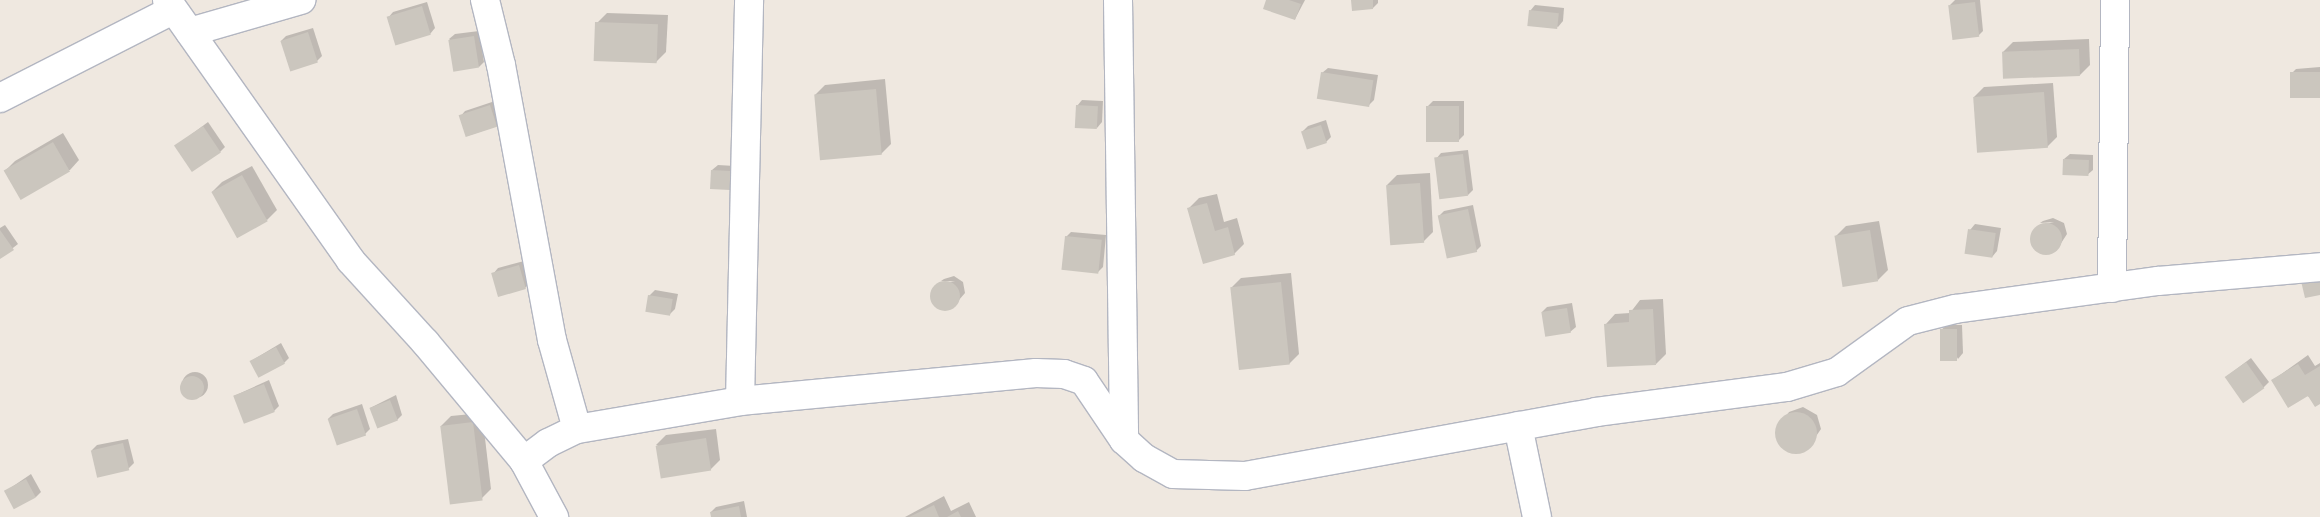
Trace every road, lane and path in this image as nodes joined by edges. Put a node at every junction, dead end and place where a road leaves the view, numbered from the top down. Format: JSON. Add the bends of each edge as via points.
{"nodes":[{"id":1,"x":301,"y":0,"type":"edge"},
{"id":2,"x":485,"y":0,"type":"edge"},
{"id":3,"x":749,"y":0,"type":"edge"},
{"id":4,"x":1118,"y":0,"type":"edge"},
{"id":5,"x":2115,"y":0,"type":"edge"},
{"id":6,"x":170,"y":5,"type":"edge"},
{"id":7,"x":190,"y":32,"type":"junction"},
{"id":8,"x":0,"y":98,"type":"edge"},
{"id":9,"x":2320,"y":267,"type":"edge"},
{"id":10,"x":2112,"y":288,"type":"junction"},
{"id":11,"x":740,"y":401,"type":"junction"},
{"id":12,"x":1518,"y":426,"type":"junction"},
{"id":13,"x":576,"y":429,"type":"junction"},
{"id":14,"x":1124,"y":440,"type":"junction"},
{"id":15,"x":524,"y":462,"type":"junction"},
{"id":16,"x":554,"y":517,"type":"edge"},
{"id":17,"x":1537,"y":517,"type":"edge"}],
"edges":[{"from":1,"to":7,"type":"street"},
{"from":2,"to":13,"type":"street","via":[[510,112],[552,340]]},
{"from":3,"to":11,"type":"street"},
{"from":4,"to":14,"type":"street"},
{"from":5,"to":10,"type":"street"},
{"from":6,"to":7,"type":"street"},
{"from":6,"to":8,"type":"street"},
{"from":7,"to":15,"type":"street","via":[[350,261],[425,342]]},
{"from":9,"to":10,"type":"street"},
{"from":10,"to":12,"type":"street","via":[[1955,309],[1908,321],[1837,372],[1787,387]]},
{"from":11,"to":13,"type":"street"},
{"from":11,"to":14,"type":"street","via":[[1036,373],[1064,374],[1084,381]]},
{"from":12,"to":14,"type":"street","via":[[1245,476],[1173,474],[1144,458]]},
{"from":12,"to":17,"type":"street"},
{"from":13,"to":15,"type":"street","via":[[548,443]]},
{"from":15,"to":16,"type":"street"}]}
